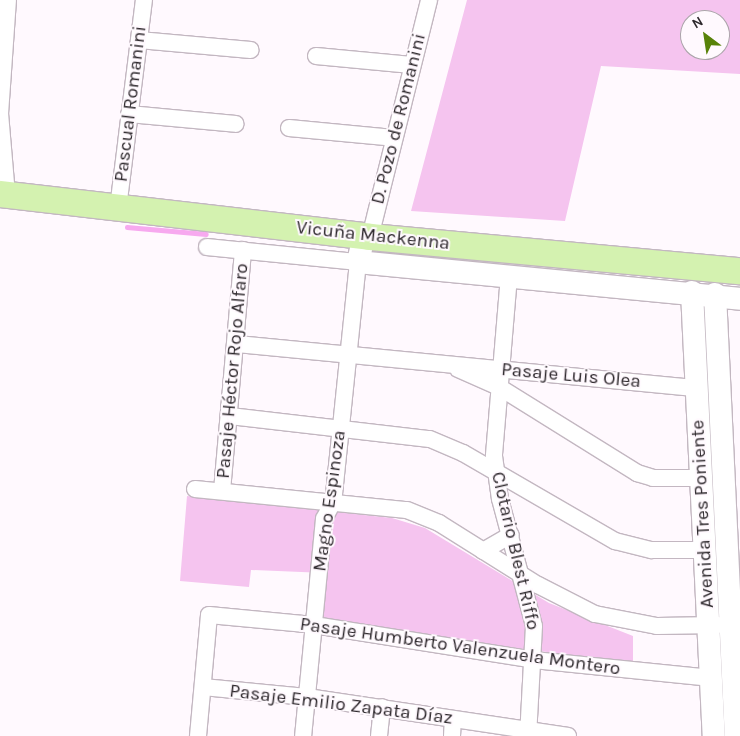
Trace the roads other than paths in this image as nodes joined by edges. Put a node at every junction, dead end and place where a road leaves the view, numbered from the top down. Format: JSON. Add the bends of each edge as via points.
{"nodes":[{"id":1,"x":8,"y":0,"type":"edge"},
{"id":2,"x":144,"y":0,"type":"edge"},
{"id":3,"x":429,"y":0,"type":"edge"},
{"id":4,"x":139,"y":40,"type":"junction"},
{"id":5,"x":251,"y":50,"type":"dead end"},
{"id":6,"x":316,"y":56,"type":"dead end"},
{"id":7,"x":412,"y":65,"type":"junction"},
{"id":8,"x":130,"y":114,"type":"junction"},
{"id":9,"x":236,"y":124,"type":"dead end"},
{"id":10,"x":288,"y":128,"type":"dead end"},
{"id":11,"x":394,"y":138,"type":"junction"},
{"id":12,"x":4,"y":195,"type":"edge"},
{"id":13,"x":118,"y":208,"type":"junction"},
{"id":14,"x":367,"y":237,"type":"junction"},
{"id":15,"x":207,"y":247,"type":"dead end"},
{"id":16,"x":243,"y":250,"type":"junction"},
{"id":17,"x":358,"y":262,"type":"junction"},
{"id":18,"x":740,"y":271,"type":"edge"},
{"id":19,"x":509,"y":276,"type":"junction"},
{"id":20,"x":692,"y":292,"type":"junction"},
{"id":21,"x":715,"y":294,"type":"junction"},
{"id":22,"x":740,"y":299,"type":"edge"},
{"id":23,"x":237,"y":344,"type":"junction"},
{"id":24,"x":348,"y":354,"type":"junction"},
{"id":25,"x":444,"y":364,"type":"junction"},
{"id":26,"x":501,"y":369,"type":"junction"},
{"id":27,"x":499,"y":387,"type":"junction"},
{"id":28,"x":697,"y":388,"type":"junction"},
{"id":29,"x":230,"y":416,"type":"junction"},
{"id":30,"x":341,"y":427,"type":"junction"},
{"id":31,"x":496,"y":472,"type":"junction"},
{"id":32,"x":701,"y":478,"type":"junction"},
{"id":33,"x":195,"y":489,"type":"dead end"},
{"id":34,"x":222,"y":491,"type":"junction"},
{"id":35,"x":334,"y":502,"type":"junction"},
{"id":36,"x":511,"y":535,"type":"junction"},
{"id":37,"x":705,"y":550,"type":"junction"},
{"id":38,"x":483,"y":551,"type":"junction"},
{"id":39,"x":524,"y":576,"type":"junction"},
{"id":40,"x":557,"y":596,"type":"junction"},
{"id":41,"x":532,"y":611,"type":"junction"},
{"id":42,"x":727,"y":624,"type":"edge"},
{"id":43,"x":314,"y":625,"type":"junction"},
{"id":44,"x":534,"y":660,"type":"junction"},
{"id":45,"x":712,"y":678,"type":"junction"},
{"id":46,"x":203,"y":687,"type":"junction"},
{"id":47,"x":307,"y":697,"type":"junction"},
{"id":48,"x":382,"y":707,"type":"junction"},
{"id":49,"x":453,"y":719,"type":"junction"},
{"id":50,"x":528,"y":734,"type":"edge"},
{"id":51,"x":198,"y":736,"type":"edge"},
{"id":52,"x":303,"y":736,"type":"edge"},
{"id":53,"x":379,"y":736,"type":"edge"},
{"id":54,"x":452,"y":736,"type":"edge"},
{"id":55,"x":568,"y":736,"type":"edge"},
{"id":56,"x":714,"y":736,"type":"edge"},
{"id":57,"x":736,"y":736,"type":"edge"}],
"edges":[{"from":1,"to":12,"type":"street","via":[[0,114]]},
{"from":2,"to":4,"type":"street","name":"Pascual Romanini"},
{"from":3,"to":7,"type":"street","name":"D. Pozo de Romanini"},
{"from":4,"to":5,"type":"street"},
{"from":4,"to":8,"type":"street","name":"Pascual Romanini"},
{"from":6,"to":7,"type":"street"},
{"from":7,"to":11,"type":"street","name":"D. Pozo de Romanini"},
{"from":8,"to":9,"type":"street"},
{"from":8,"to":13,"type":"street","name":"Pascual Romanini"},
{"from":10,"to":11,"type":"street"},
{"from":11,"to":14,"type":"street","name":"D. Pozo de Romanini"},
{"from":12,"to":13,"type":"main road","name":"Vicuña Mackenna"},
{"from":13,"to":14,"type":"main road","name":"Vicuña Mackenna"},
{"from":14,"to":17,"type":"street","name":"Magno Espinoza"},
{"from":14,"to":18,"type":"main road","name":"Vicuña Mackenna"},
{"from":15,"to":16,"type":"street","name":"Vicuña Mackenna"},
{"from":16,"to":17,"type":"street","name":"Vicuña Mackenna"},
{"from":16,"to":23,"type":"street","name":"Pasaje Héctor Rojo Alfaro"},
{"from":17,"to":19,"type":"street","name":"Vicuña Mackenna"},
{"from":17,"to":24,"type":"street","name":"Magno Espinoza"},
{"from":19,"to":20,"type":"street","name":"Vicuña Mackenna"},
{"from":19,"to":26,"type":"street","name":"Clotario Blest Riffo"},
{"from":20,"to":21,"type":"street","name":"Vicuña Mackenna"},
{"from":20,"to":28,"type":"street","name":"Avenida Tres Poniente"},
{"from":21,"to":22,"type":"street","name":"Vicuña Mackenna"},
{"from":21,"to":42,"type":"street","name":"Avenida Tres Poniente"},
{"from":23,"to":24,"type":"street","name":"Pasaje Luis Olea"},
{"from":23,"to":29,"type":"street","name":"Pasaje Héctor Rojo Alfaro"},
{"from":24,"to":25,"type":"street","name":"Pasaje Luis Olea"},
{"from":24,"to":30,"type":"street","name":"Magno Espinoza"},
{"from":25,"to":26,"type":"street","name":"Pasaje Luis Olea"},
{"from":25,"to":27,"type":"street","name":"Pasaje Luis Olea"},
{"from":26,"to":27,"type":"street","name":"Clotario Blest Riffo"},
{"from":26,"to":28,"type":"street","name":"Pasaje Luis Olea"},
{"from":27,"to":31,"type":"street","name":"Clotario Blest Riffo"},
{"from":27,"to":32,"type":"street","name":"Pasaje Luis Olea","via":[[636,473],[653,478]]},
{"from":28,"to":32,"type":"street","name":"Avenida Tres Poniente"},
{"from":29,"to":30,"type":"street"},
{"from":29,"to":34,"type":"street","name":"Pasaje Héctor Rojo Alfaro"},
{"from":30,"to":31,"type":"street","via":[[430,439]]},
{"from":30,"to":35,"type":"street","name":"Magno Espinoza"},
{"from":31,"to":36,"type":"street","name":"Clotario Blest Riffo"},
{"from":31,"to":37,"type":"street","via":[[616,541],[652,550]]},
{"from":32,"to":37,"type":"street","name":"Avenida Tres Poniente"},
{"from":33,"to":34,"type":"street"},
{"from":34,"to":35,"type":"street"},
{"from":35,"to":38,"type":"street","via":[[417,513]]},
{"from":35,"to":43,"type":"street","name":"Magno Espinoza","via":[[324,519]]},
{"from":36,"to":38,"type":"street"},
{"from":36,"to":39,"type":"street","name":"Clotario Blest Riffo"},
{"from":37,"to":42,"type":"street","name":"Avenida Tres Poniente"},
{"from":38,"to":39,"type":"street"},
{"from":39,"to":40,"type":"street"},
{"from":39,"to":41,"type":"street","name":"Clotario Blest Riffo"},
{"from":40,"to":41,"type":"street"},
{"from":40,"to":42,"type":"street","via":[[625,622]]},
{"from":41,"to":44,"type":"street","name":"Clotario Blest Riffo"},
{"from":42,"to":45,"type":"street","name":"Avenida Tres Poniente"},
{"from":42,"to":57,"type":"street","name":"Avenida Tres Poniente"},
{"from":43,"to":44,"type":"street","name":"Pasaje Humberto Valenzuela Montero"},
{"from":43,"to":46,"type":"street","name":"Pasaje Humberto Valenzuela Montero","via":[[210,615]]},
{"from":43,"to":47,"type":"street","name":"Magno Espinoza"},
{"from":44,"to":45,"type":"street","name":"Pasaje Humberto Valenzuela Montero"},
{"from":44,"to":50,"type":"street","name":"Clotario Blest Riffo"},
{"from":45,"to":56,"type":"street","name":"Avenida Tres Poniente"},
{"from":46,"to":47,"type":"street","name":"Pasaje Emilio Zapata Díaz"},
{"from":46,"to":51,"type":"street"},
{"from":47,"to":48,"type":"street","name":"Pasaje Emilio Zapata Díaz"},
{"from":47,"to":52,"type":"street","name":"Magno Espinoza"},
{"from":48,"to":49,"type":"street","name":"Pasaje Emilio Zapata Díaz"},
{"from":48,"to":53,"type":"street"},
{"from":49,"to":50,"type":"street","name":"Pasaje Emilio Zapata Díaz"},
{"from":49,"to":54,"type":"street"},
{"from":50,"to":55,"type":"street","name":"Pasaje Emilio Zapata Díaz"}]}
